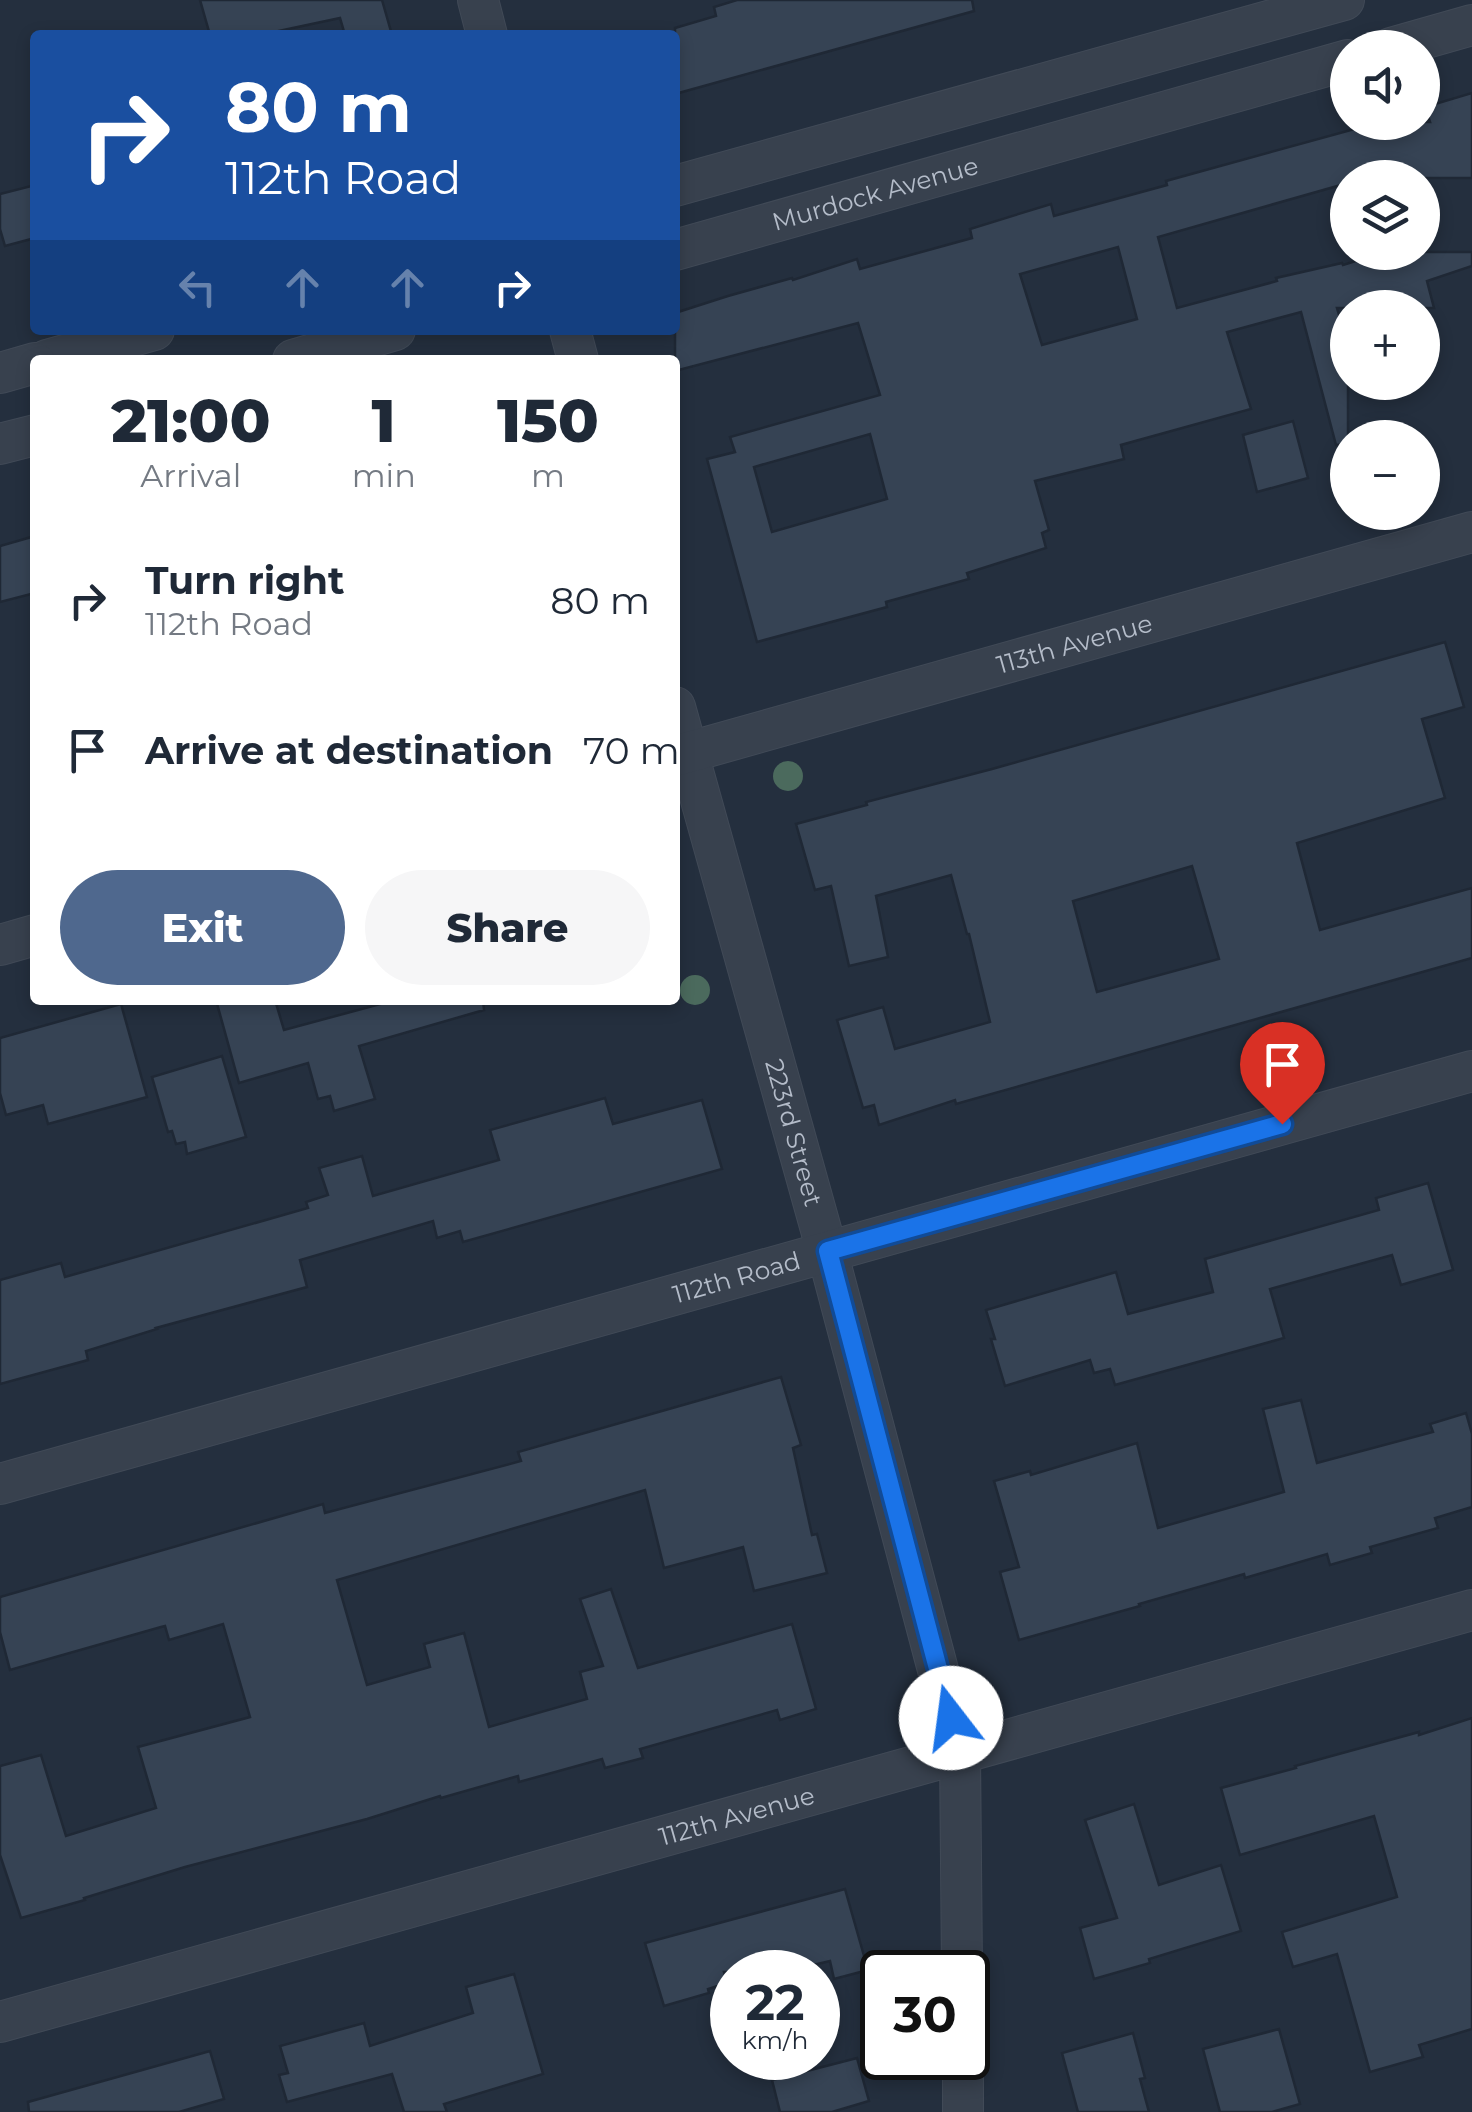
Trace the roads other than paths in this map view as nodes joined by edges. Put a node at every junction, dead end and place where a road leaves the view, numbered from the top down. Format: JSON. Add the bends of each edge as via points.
{"nodes":[{"id":1,"x":478,"y":0,"type":"edge"},
{"id":2,"x":1344,"y":0,"type":"edge"},
{"id":3,"x":1472,"y":24,"type":"edge"},
{"id":4,"x":487,"y":30,"type":"edge"},
{"id":5,"x":1440,"y":33,"type":"edge"},
{"id":6,"x":1330,"y":65,"type":"edge"},
{"id":7,"x":1058,"y":81,"type":"junction"},
{"id":8,"x":1074,"y":137,"type":"junction"},
{"id":9,"x":680,"y":185,"type":"edge"},
{"id":10,"x":680,"y":249,"type":"edge"},
{"id":11,"x":137,"y":335,"type":"edge"},
{"id":12,"x":379,"y":335,"type":"edge"},
{"id":13,"x":70,"y":355,"type":"edge"},
{"id":14,"x":310,"y":355,"type":"edge"},
{"id":15,"x":30,"y":436,"type":"edge"},
{"id":16,"x":0,"y":444,"type":"edge"},
{"id":17,"x":1472,"y":532,"type":"edge"},
{"id":18,"x":681,"y":754,"type":"edge"},
{"id":19,"x":30,"y":936,"type":"edge"},
{"id":20,"x":0,"y":945,"type":"edge"},
{"id":21,"x":1472,"y":1071,"type":"edge"},
{"id":22,"x":828,"y":1251,"type":"junction"},
{"id":23,"x":0,"y":1484,"type":"edge"},
{"id":24,"x":1472,"y":1610,"type":"edge"},
{"id":25,"x":960,"y":1753,"type":"junction"},
{"id":26,"x":962,"y":1950,"type":"edge"},
{"id":27,"x":0,"y":2022,"type":"edge"},
{"id":28,"x":963,"y":2080,"type":"edge"},
{"id":29,"x":963,"y":2112,"type":"edge"}],
"edges":[{"from":1,"to":4,"type":"street"},
{"from":2,"to":7,"type":"street"},
{"from":3,"to":5,"type":"street"},
{"from":6,"to":8,"type":"street","name":"Murdock Avenue"},
{"from":7,"to":8,"type":"street"},
{"from":7,"to":9,"type":"street"},
{"from":8,"to":10,"type":"street","name":"Murdock Avenue"},
{"from":11,"to":13,"type":"street"},
{"from":12,"to":14,"type":"street"},
{"from":15,"to":16,"type":"street"},
{"from":17,"to":18,"type":"street","name":"113th Avenue"},
{"from":18,"to":22,"type":"street","name":"223rd Street"},
{"from":19,"to":20,"type":"street"},
{"from":21,"to":22,"type":"street","name":"112th Road"},
{"from":22,"to":23,"type":"street","name":"112th Road"},
{"from":22,"to":25,"type":"street","name":"223rd Street"},
{"from":24,"to":25,"type":"street","name":"112th Avenue"},
{"from":25,"to":26,"type":"street","name":"223rd Street"},
{"from":25,"to":27,"type":"street","name":"112th Avenue"},
{"from":28,"to":29,"type":"street"}]}
